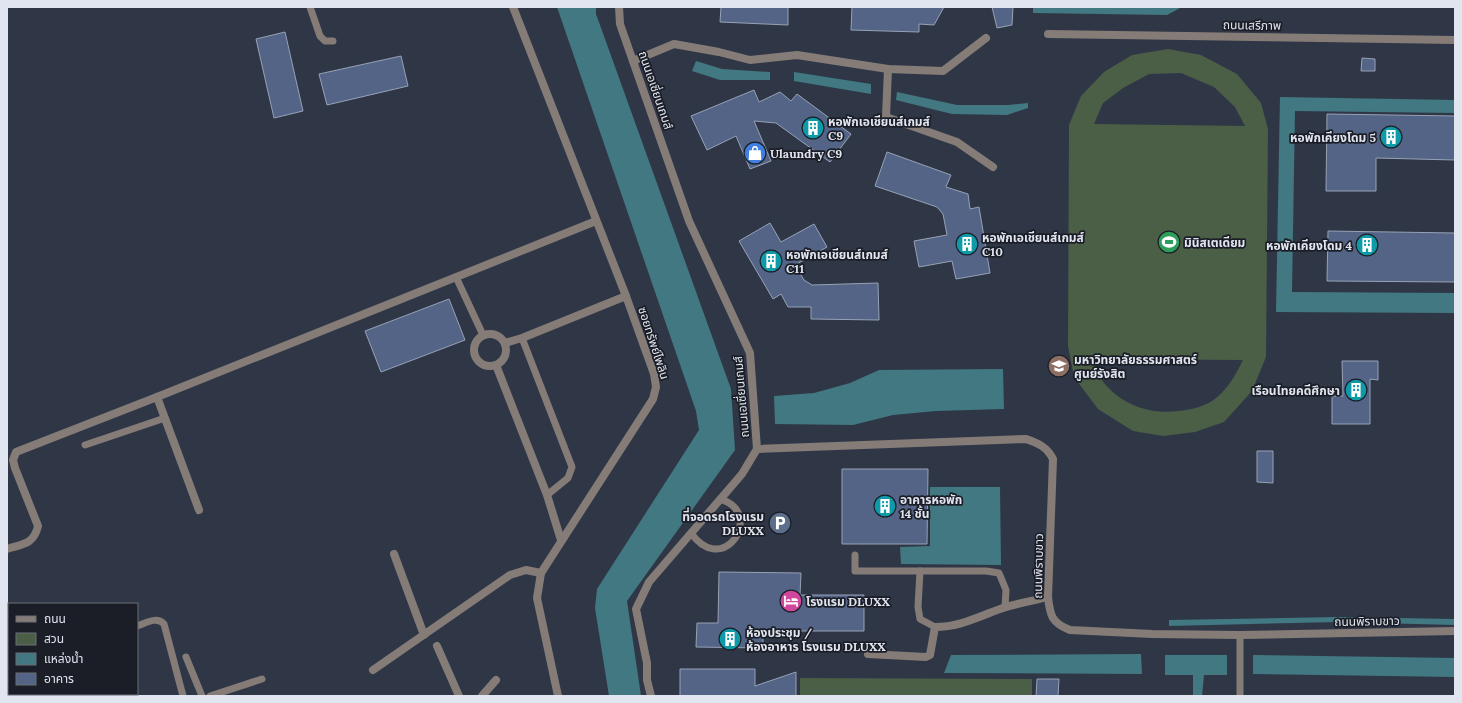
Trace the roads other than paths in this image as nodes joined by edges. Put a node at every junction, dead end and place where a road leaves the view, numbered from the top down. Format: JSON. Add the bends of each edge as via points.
{"nodes":[{"id":1,"x":310,"y":7,"type":"edge"},
{"id":2,"x":513,"y":7,"type":"edge"},
{"id":3,"x":619,"y":7,"type":"edge"},
{"id":4,"x":1048,"y":34,"type":"dead end"},
{"id":5,"x":986,"y":38,"type":"dead end"},
{"id":6,"x":1455,"y":40,"type":"edge"},
{"id":7,"x":333,"y":41,"type":"dead end"},
{"id":8,"x":633,"y":62,"type":"junction"},
{"id":9,"x":888,"y":69,"type":"junction"},
{"id":10,"x":993,"y":167,"type":"dead end"},
{"id":11,"x":596,"y":221,"type":"junction"},
{"id":12,"x":456,"y":277,"type":"junction"},
{"id":13,"x":626,"y":296,"type":"junction"},
{"id":14,"x":483,"y":335,"type":"junction"},
{"id":15,"x":522,"y":338,"type":"junction"},
{"id":16,"x":505,"y":343,"type":"junction"},
{"id":17,"x":496,"y":365,"type":"junction"},
{"id":18,"x":156,"y":397,"type":"junction"},
{"id":19,"x":165,"y":418,"type":"junction"},
{"id":20,"x":86,"y":444,"type":"dead end"},
{"id":21,"x":757,"y":449,"type":"junction"},
{"id":22,"x":547,"y":495,"type":"junction"},
{"id":23,"x":721,"y":499,"type":"junction"},
{"id":24,"x":200,"y":510,"type":"dead end"},
{"id":25,"x":691,"y":533,"type":"junction"},
{"id":26,"x":561,"y":540,"type":"junction"},
{"id":27,"x":7,"y":549,"type":"edge"},
{"id":28,"x":394,"y":554,"type":"dead end"},
{"id":29,"x":855,"y":555,"type":"dead end"},
{"id":30,"x":920,"y":571,"type":"junction"},
{"id":31,"x":541,"y":573,"type":"junction"},
{"id":32,"x":1048,"y":597,"type":"junction"},
{"id":33,"x":1005,"y":607,"type":"junction"},
{"id":34,"x":138,"y":626,"type":"edge"},
{"id":35,"x":935,"y":627,"type":"junction"},
{"id":36,"x":1455,"y":631,"type":"edge"},
{"id":37,"x":424,"y":635,"type":"junction"},
{"id":38,"x":1240,"y":635,"type":"junction"},
{"id":39,"x":437,"y":646,"type":"dead end"},
{"id":40,"x":868,"y":654,"type":"dead end"},
{"id":41,"x":186,"y":657,"type":"dead end"},
{"id":42,"x":373,"y":670,"type":"dead end"},
{"id":43,"x":262,"y":679,"type":"dead end"},
{"id":44,"x":496,"y":680,"type":"dead end"},
{"id":45,"x":183,"y":696,"type":"edge"},
{"id":46,"x":202,"y":696,"type":"edge"},
{"id":47,"x":210,"y":696,"type":"edge"},
{"id":48,"x":460,"y":696,"type":"edge"},
{"id":49,"x":482,"y":696,"type":"edge"},
{"id":50,"x":558,"y":696,"type":"edge"},
{"id":51,"x":651,"y":696,"type":"edge"},
{"id":52,"x":1240,"y":696,"type":"edge"}],
"edges":[{"from":1,"to":7,"type":"lane","via":[[320,36],[325,41]]},
{"from":2,"to":11,"type":"street","name":"ซอยทรัพย์ไพลิน"},
{"from":3,"to":8,"type":"street","name":"ถนนเอเซี่ยนเกมส์","via":[[620,24]]},
{"from":4,"to":6,"type":"street","name":"ถนนเสรีภาพ"},
{"from":5,"to":9,"type":"street","via":[[944,72]]},
{"from":8,"to":9,"type":"street","via":[[674,44],[750,60],[797,56]]},
{"from":8,"to":21,"type":"street","name":"ถนนเอเซี่ยนเกมส์","via":[[689,221],[750,353]]},
{"from":9,"to":10,"type":"street","via":[[886,116],[957,142]]},
{"from":11,"to":12,"type":"street"},
{"from":11,"to":13,"type":"street","name":"ซอยทรัพย์ไพลิน"},
{"from":12,"to":14,"type":"lane"},
{"from":12,"to":18,"type":"street"},
{"from":13,"to":15,"type":"street"},
{"from":13,"to":26,"type":"street","name":"ซอยทรัพย์ไพลิน","via":[[654,374],[656,387],[653,399]]},
{"from":14,"to":16,"type":"street","via":[[496,334]]},
{"from":14,"to":17,"type":"street","via":[[474,345],[475,358],[485,366]]},
{"from":15,"to":16,"type":"street"},
{"from":15,"to":22,"type":"lane","via":[[572,467],[568,478]]},
{"from":16,"to":17,"type":"street","via":[[505,356]]},
{"from":17,"to":22,"type":"street"},
{"from":18,"to":19,"type":"street"},
{"from":18,"to":27,"type":"street","via":[[16,452],[13,460],[15,468],[38,526],[29,543]]},
{"from":19,"to":20,"type":"lane"},
{"from":19,"to":24,"type":"street"},
{"from":21,"to":23,"type":"street","name":"ถนนเอเซี่ยนเกมส์","via":[[742,474]]},
{"from":21,"to":32,"type":"street","name":"ถนนพิราบขาว","via":[[1026,439],[1040,444],[1049,451],[1053,459]]},
{"from":22,"to":26,"type":"street"},
{"from":23,"to":25,"type":"street","name":"ถนนเอเซี่ยนเกมส์"},
{"from":23,"to":25,"type":"lane","via":[[733,506],[740,517],[740,530],[734,542],[723,548],[710,549],[698,544]]},
{"from":25,"to":51,"type":"street","name":"ถนนเอเซี่ยนเกมส์","via":[[649,582],[636,609]]},
{"from":26,"to":31,"type":"street","name":"ซอยทรัพย์ไพลิน"},
{"from":28,"to":37,"type":"street"},
{"from":29,"to":30,"type":"lane","via":[[855,571]]},
{"from":30,"to":33,"type":"lane","via":[[999,573],[1006,590]]},
{"from":30,"to":35,"type":"lane","via":[[920,619]]},
{"from":31,"to":37,"type":"street","via":[[526,570],[510,575]]},
{"from":31,"to":50,"type":"street","name":"ซอยทรัพย์ไพลิน","via":[[536,598]]},
{"from":32,"to":33,"type":"street"},
{"from":32,"to":38,"type":"street","name":"ถนนพิราบขาว","via":[[1050,611],[1058,625],[1070,630]]},
{"from":33,"to":35,"type":"street","via":[[962,625]]},
{"from":34,"to":45,"type":"lane","via":[[156,620],[161,620],[164,624]]},
{"from":35,"to":40,"type":"street","via":[[932,650],[926,657]]},
{"from":36,"to":38,"type":"street","name":"ถนนพิราบขาว"},
{"from":37,"to":42,"type":"street"},
{"from":38,"to":52,"type":"lane"},
{"from":39,"to":48,"type":"street"},
{"from":41,"to":46,"type":"lane"},
{"from":43,"to":47,"type":"lane"},
{"from":44,"to":49,"type":"street"}]}
